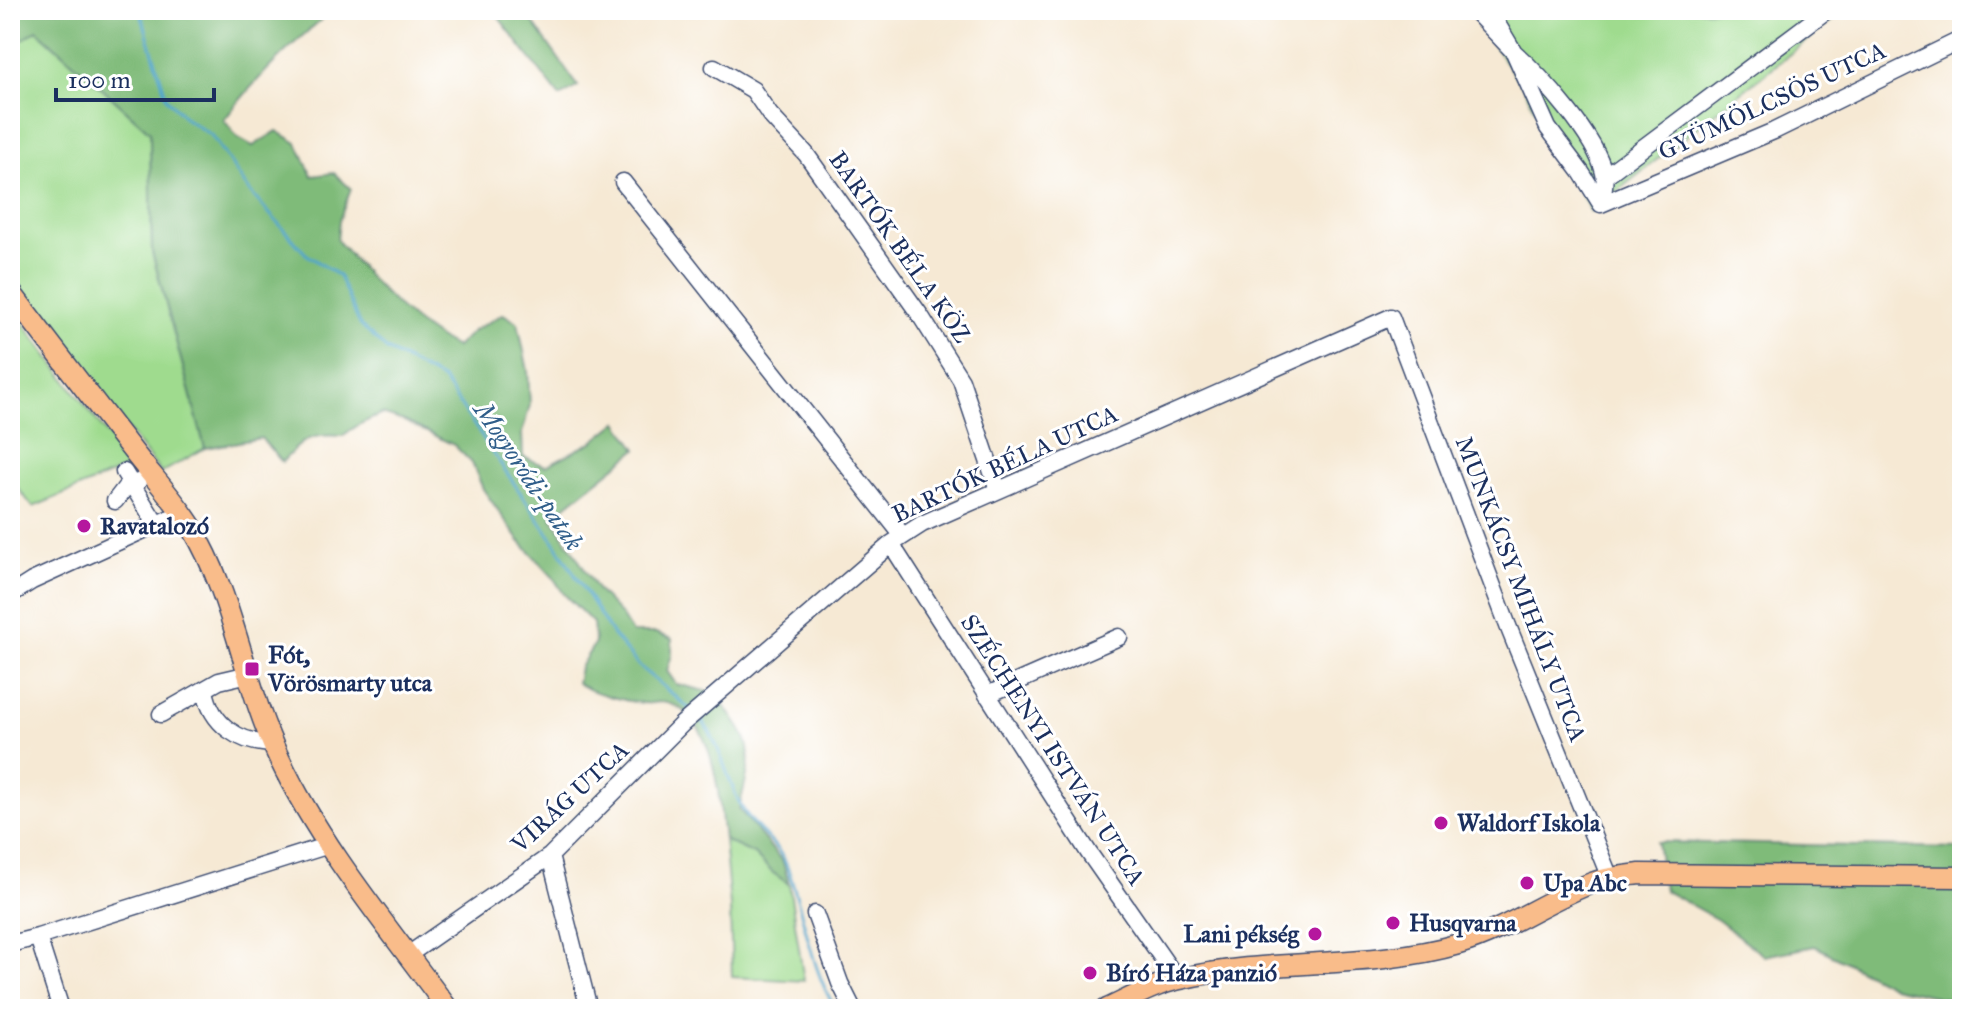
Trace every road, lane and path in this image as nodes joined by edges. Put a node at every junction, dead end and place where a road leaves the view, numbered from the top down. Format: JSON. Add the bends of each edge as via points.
{"nodes":[{"id":1,"x":1474,"y":10,"type":"edge"},
{"id":2,"x":1489,"y":10,"type":"edge"},
{"id":3,"x":1827,"y":10,"type":"edge"},
{"id":4,"x":1962,"y":39,"type":"edge"},
{"id":5,"x":1514,"y":52,"type":"junction"},
{"id":6,"x":714,"y":67,"type":"dead end"},
{"id":7,"x":1605,"y":176,"type":"junction"},
{"id":8,"x":623,"y":182,"type":"dead end"},
{"id":9,"x":1601,"y":204,"type":"junction"},
{"id":10,"x":10,"y":291,"type":"edge"},
{"id":11,"x":1391,"y":317,"type":"joint"},
{"id":12,"x":149,"y":472,"type":"junction"},
{"id":13,"x":128,"y":479,"type":"junction"},
{"id":14,"x":998,"y":490,"type":"junction"},
{"id":15,"x":115,"y":501,"type":"dead end"},
{"id":16,"x":181,"y":513,"type":"junction"},
{"id":17,"x":157,"y":525,"type":"junction"},
{"id":18,"x":897,"y":540,"type":"junction"},
{"id":19,"x":10,"y":595,"type":"edge"},
{"id":20,"x":1119,"y":637,"type":"dead end"},
{"id":21,"x":249,"y":674,"type":"junction"},
{"id":22,"x":205,"y":690,"type":"junction"},
{"id":23,"x":987,"y":695,"type":"junction"},
{"id":24,"x":161,"y":714,"type":"dead end"},
{"id":25,"x":690,"y":717,"type":"joint"},
{"id":26,"x":273,"y":744,"type":"junction"},
{"id":27,"x":329,"y":845,"type":"junction"},
{"id":28,"x":550,"y":856,"type":"junction"},
{"id":29,"x":1962,"y":877,"type":"edge"},
{"id":30,"x":1610,"y":878,"type":"junction"},
{"id":31,"x":815,"y":914,"type":"dead end"},
{"id":32,"x":38,"y":937,"type":"junction"},
{"id":33,"x":10,"y":944,"type":"edge"},
{"id":34,"x":408,"y":955,"type":"junction"},
{"id":35,"x":1177,"y":979,"type":"junction"},
{"id":36,"x":61,"y":1009,"type":"edge"},
{"id":37,"x":448,"y":1009,"type":"edge"},
{"id":38,"x":589,"y":1009,"type":"edge"},
{"id":39,"x":853,"y":1009,"type":"edge"},
{"id":40,"x":1107,"y":1009,"type":"edge"}],
"edges":[{"from":1,"to":5,"type":"street"},
{"from":2,"to":5,"type":"street"},
{"from":3,"to":7,"type":"street"},
{"from":4,"to":9,"type":"street","name":"GYÜMÖLCSÖS UTCA","via":[[1774,131]]},
{"from":5,"to":7,"type":"street","via":[[1571,114]]},
{"from":5,"to":9,"type":"street","via":[[1548,128]]},
{"from":6,"to":14,"type":"street","name":"BARTÓK BÉLA KÖZ","via":[[753,90],[806,154],[920,315],[961,380]]},
{"from":7,"to":9,"type":"street"},
{"from":8,"to":18,"type":"street","name":"SZÉCHENYI ISTVÁN UTCA"},
{"from":10,"to":12,"type":"main road"},
{"from":11,"to":14,"type":"street","name":"BARTÓK BÉLA UTCA"},
{"from":11,"to":30,"type":"street","name":"MUNKÁCSY MIHÁLY UTCA","via":[[1517,651]]},
{"from":12,"to":13,"type":"street"},
{"from":12,"to":16,"type":"main road"},
{"from":13,"to":15,"type":"street"},
{"from":13,"to":17,"type":"street"},
{"from":14,"to":18,"type":"street","name":"BARTÓK BÉLA UTCA"},
{"from":16,"to":17,"type":"street"},
{"from":16,"to":21,"type":"main road","via":[[208,557]]},
{"from":17,"to":19,"type":"street"},
{"from":18,"to":23,"type":"street","name":"SZÉCHENYI ISTVÁN UTCA"},
{"from":18,"to":25,"type":"street","name":"BARTÓK BÉLA UTCA"},
{"from":20,"to":23,"type":"street"},
{"from":21,"to":22,"type":"street"},
{"from":21,"to":26,"type":"main road"},
{"from":22,"to":24,"type":"street"},
{"from":22,"to":26,"type":"street","via":[[213,715],[228,730],[252,743]]},
{"from":23,"to":35,"type":"street","name":"SZÉCHENYI ISTVÁN UTCA"},
{"from":25,"to":28,"type":"street","name":"VIRÁG UTCA"},
{"from":26,"to":27,"type":"main road"},
{"from":27,"to":32,"type":"street"},
{"from":27,"to":34,"type":"main road"},
{"from":28,"to":34,"type":"street","name":"VIRÁG UTCA"},
{"from":28,"to":38,"type":"street"},
{"from":29,"to":30,"type":"main road"},
{"from":30,"to":35,"type":"main road","via":[[1502,929],[1428,952]]},
{"from":31,"to":39,"type":"street"},
{"from":32,"to":33,"type":"street"},
{"from":32,"to":36,"type":"street"},
{"from":34,"to":37,"type":"main road"},
{"from":35,"to":40,"type":"main road"}]}
